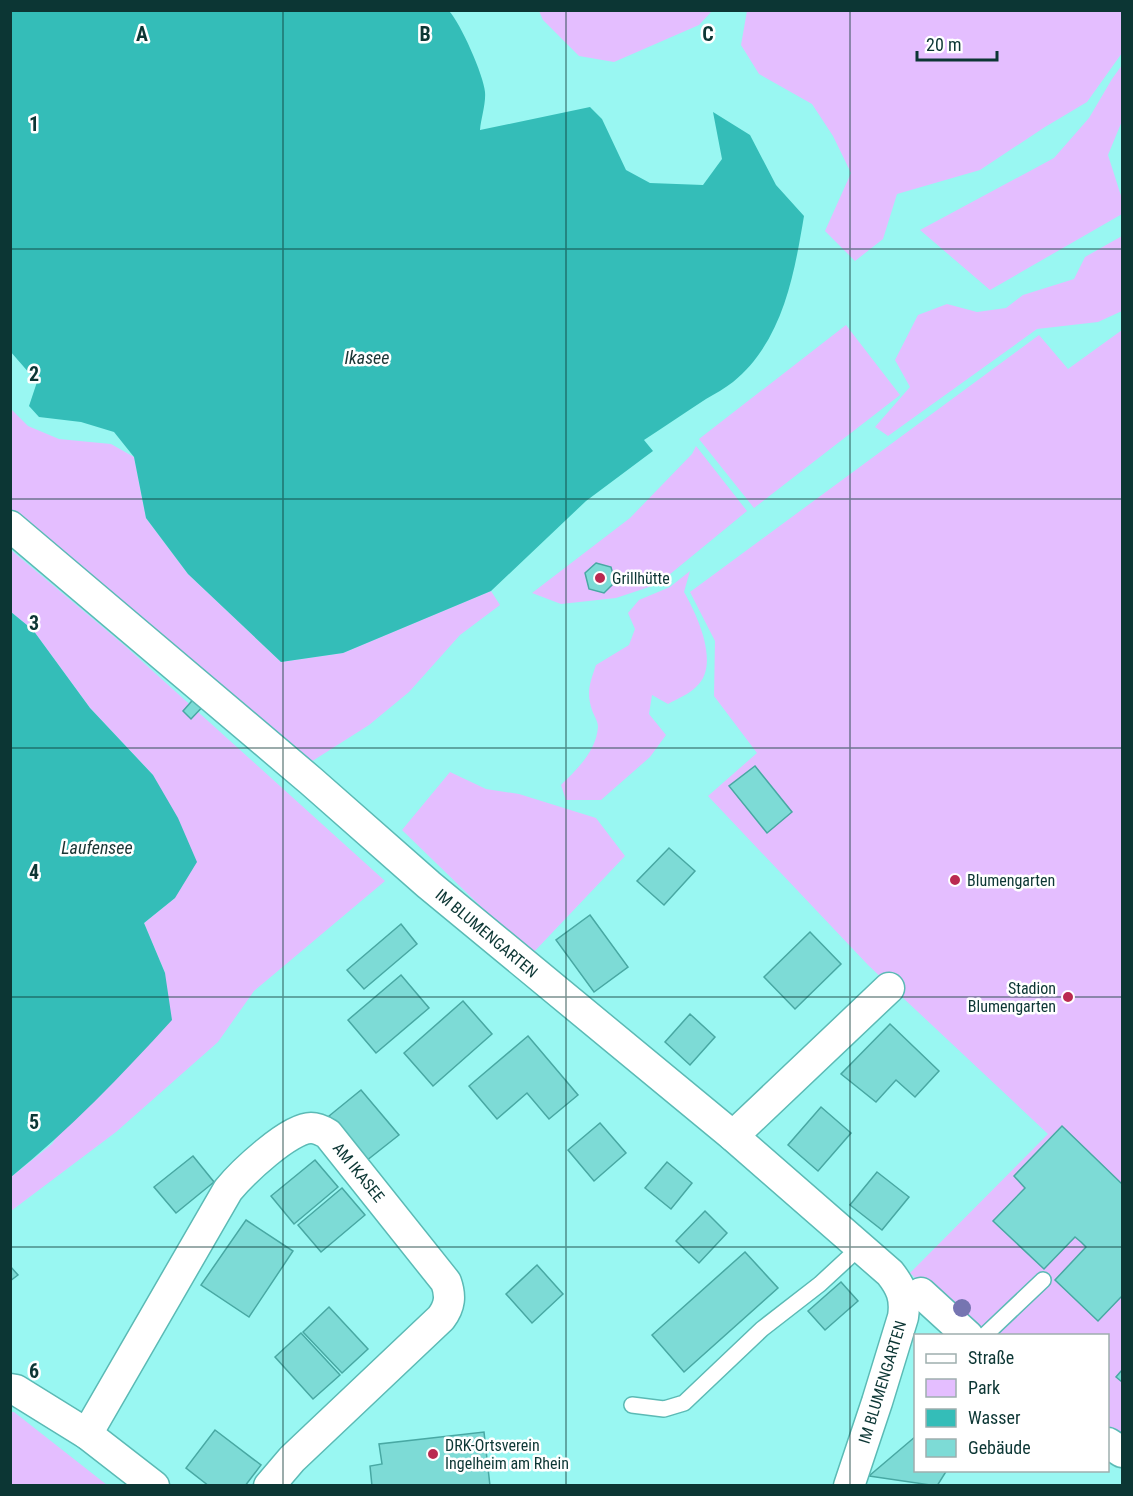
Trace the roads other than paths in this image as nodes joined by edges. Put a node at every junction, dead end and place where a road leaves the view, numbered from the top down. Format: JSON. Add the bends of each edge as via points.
{"nodes":[{"id":1,"x":10,"y":526,"type":"edge"},
{"id":2,"x":889,"y":988,"type":"dead end"},
{"id":3,"x":733,"y":1136,"type":"junction"},
{"id":4,"x":860,"y":1247,"type":"junction"},
{"id":5,"x":1043,"y":1280,"type":"dead end"},
{"id":6,"x":921,"y":1293,"type":"dead end"},
{"id":7,"x":967,"y":1334,"type":"edge"},
{"id":8,"x":985,"y":1334,"type":"edge"},
{"id":9,"x":10,"y":1389,"type":"edge"},
{"id":10,"x":632,"y":1405,"type":"dead end"},
{"id":11,"x":87,"y":1434,"type":"junction"},
{"id":12,"x":1109,"y":1444,"type":"edge"},
{"id":13,"x":1122,"y":1452,"type":"edge"},
{"id":14,"x":154,"y":1485,"type":"edge"},
{"id":15,"x":269,"y":1485,"type":"edge"},
{"id":16,"x":849,"y":1485,"type":"edge"}],
"edges":[{"from":1,"to":3,"type":"street","name":"IM BLUMENGARTEN","via":[[429,885]]},
{"from":2,"to":3,"type":"street"},
{"from":3,"to":4,"type":"street","name":"IM BLUMENGARTEN"},
{"from":4,"to":10,"type":"lane","via":[[762,1329],[684,1403],[664,1409]]},
{"from":4,"to":16,"type":"street","name":"IM BLUMENGARTEN","via":[[900,1285],[905,1303]]},
{"from":5,"to":8,"type":"lane"},
{"from":6,"to":7,"type":"street"},
{"from":9,"to":11,"type":"street"},
{"from":11,"to":14,"type":"street"},
{"from":11,"to":15,"type":"street","name":"AM IKASEE","via":[[228,1190],[240,1175],[294,1132],[312,1127],[328,1134],[439,1272],[450,1301],[441,1318]]},
{"from":12,"to":13,"type":"street"}]}
